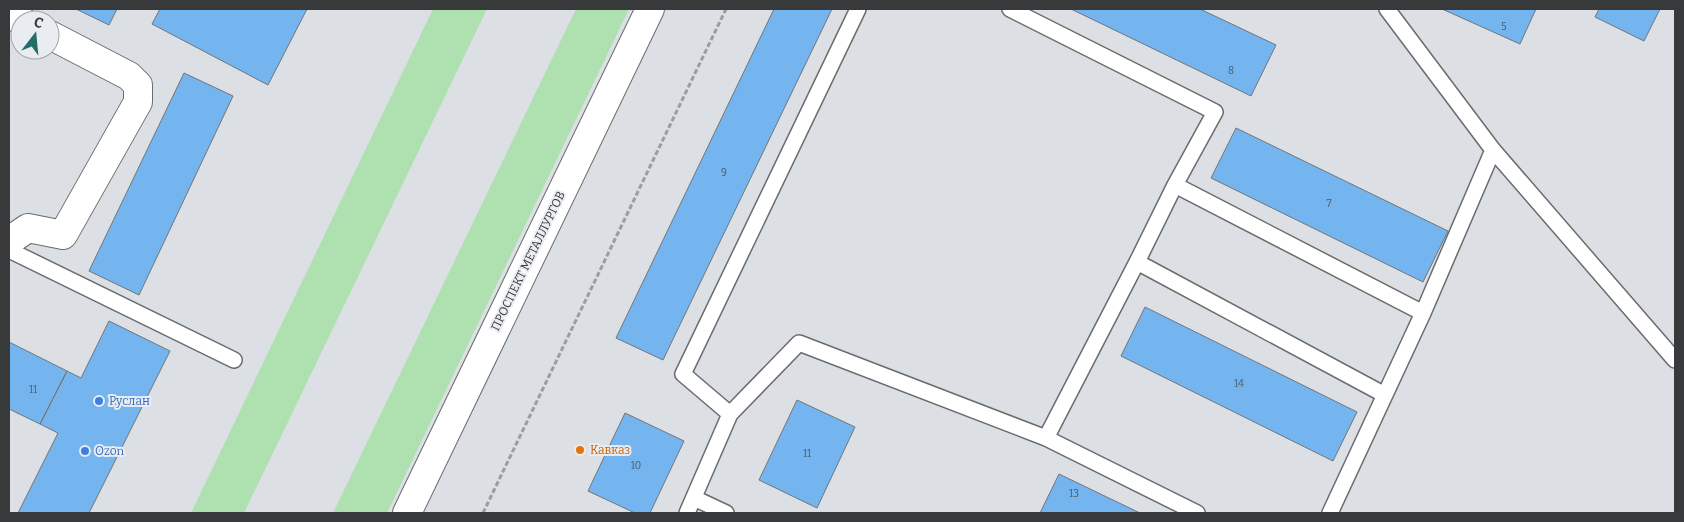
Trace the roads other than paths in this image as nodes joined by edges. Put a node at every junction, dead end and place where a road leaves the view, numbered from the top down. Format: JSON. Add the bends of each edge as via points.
{"nodes":[{"id":1,"x":650,"y":9,"type":"edge"},
{"id":2,"x":858,"y":9,"type":"edge"},
{"id":3,"x":1010,"y":9,"type":"edge"},
{"id":4,"x":1387,"y":9,"type":"edge"},
{"id":5,"x":60,"y":40,"type":"edge"},
{"id":6,"x":1492,"y":150,"type":"junction"},
{"id":7,"x":1175,"y":185,"type":"junction"},
{"id":8,"x":9,"y":241,"type":"edge"},
{"id":9,"x":9,"y":250,"type":"edge"},
{"id":10,"x":1137,"y":262,"type":"junction"},
{"id":11,"x":1423,"y":313,"type":"junction"},
{"id":12,"x":234,"y":360,"type":"dead end"},
{"id":13,"x":1675,"y":360,"type":"edge"},
{"id":14,"x":1385,"y":395,"type":"junction"},
{"id":15,"x":730,"y":414,"type":"junction"},
{"id":16,"x":1046,"y":438,"type":"junction"},
{"id":17,"x":694,"y":498,"type":"junction"},
{"id":18,"x":414,"y":511,"type":"edge"},
{"id":19,"x":687,"y":513,"type":"edge"},
{"id":20,"x":726,"y":513,"type":"edge"},
{"id":21,"x":1197,"y":513,"type":"edge"},
{"id":22,"x":1330,"y":513,"type":"edge"}],
"edges":[{"from":1,"to":18,"type":"main road","name":"ПРОСПЕКТ МЕТАЛЛУРГОВ"},
{"from":2,"to":15,"type":"lane","via":[[683,374]]},
{"from":3,"to":7,"type":"lane","via":[[1214,112]]},
{"from":4,"to":6,"type":"lane"},
{"from":5,"to":8,"type":"main road","via":[[129,76],[138,85],[138,102],[63,235],[28,228]]},
{"from":6,"to":11,"type":"lane"},
{"from":6,"to":13,"type":"lane"},
{"from":7,"to":10,"type":"lane"},
{"from":7,"to":11,"type":"lane"},
{"from":9,"to":12,"type":"lane"},
{"from":10,"to":14,"type":"lane"},
{"from":10,"to":16,"type":"lane"},
{"from":11,"to":14,"type":"lane"},
{"from":14,"to":22,"type":"lane"},
{"from":15,"to":16,"type":"lane","via":[[799,343]]},
{"from":15,"to":17,"type":"lane"},
{"from":16,"to":21,"type":"lane"},
{"from":17,"to":19,"type":"lane"},
{"from":17,"to":20,"type":"lane"}]}
